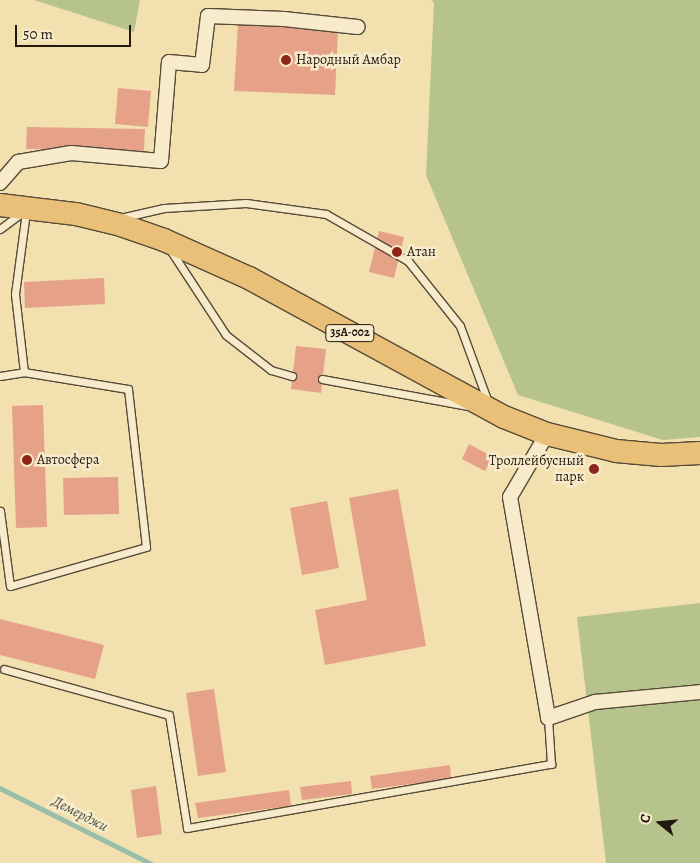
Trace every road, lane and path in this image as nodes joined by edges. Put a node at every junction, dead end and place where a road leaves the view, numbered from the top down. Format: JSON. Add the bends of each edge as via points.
{"nodes":[{"id":1,"x":358,"y":27,"type":"dead end"},
{"id":2,"x":0,"y":183,"type":"edge"},
{"id":3,"x":0,"y":205,"type":"edge"},
{"id":4,"x":26,"y":209,"type":"junction"},
{"id":5,"x":105,"y":221,"type":"junction"},
{"id":6,"x":0,"y":229,"type":"edge"},
{"id":7,"x":164,"y":240,"type":"junction"},
{"id":8,"x":24,"y":372,"type":"junction"},
{"id":9,"x":0,"y":376,"type":"edge"},
{"id":10,"x":292,"y":376,"type":"dead end"},
{"id":11,"x":322,"y":380,"type":"dead end"},
{"id":12,"x":491,"y":410,"type":"junction"},
{"id":13,"x":547,"y":434,"type":"junction"},
{"id":14,"x":700,"y":453,"type":"edge"},
{"id":15,"x":0,"y":511,"type":"edge"},
{"id":16,"x":4,"y":669,"type":"dead end"},
{"id":17,"x":700,"y":692,"type":"edge"},
{"id":18,"x":548,"y":718,"type":"junction"}],
"edges":[{"from":1,"to":2,"type":"street","via":[[284,19],[208,16],[202,65],[169,62],[161,161],[71,153],[18,162]]},
{"from":3,"to":4,"type":"highway","number":"35А-002"},
{"from":4,"to":5,"type":"highway","number":"35А-002","via":[[76,214]]},
{"from":4,"to":6,"type":"lane"},
{"from":4,"to":8,"type":"lane","via":[[15,294]]},
{"from":5,"to":7,"type":"highway","number":"35А-002"},
{"from":5,"to":12,"type":"lane","via":[[164,208],[246,203],[326,214],[408,261],[460,326]]},
{"from":7,"to":10,"type":"lane","via":[[226,335],[271,370]]},
{"from":7,"to":12,"type":"highway","number":"35А-002","via":[[249,278]]},
{"from":8,"to":9,"type":"lane"},
{"from":8,"to":15,"type":"lane","via":[[128,389],[146,547],[10,586]]},
{"from":11,"to":12,"type":"lane"},
{"from":12,"to":13,"type":"highway","number":"35А-002"},
{"from":13,"to":14,"type":"highway","number":"35А-002","via":[[616,451],[661,455]]},
{"from":13,"to":18,"type":"street","via":[[510,497]]},
{"from":16,"to":18,"type":"lane","via":[[169,715],[187,828],[551,764]]},
{"from":17,"to":18,"type":"street","via":[[595,702]]}]}
